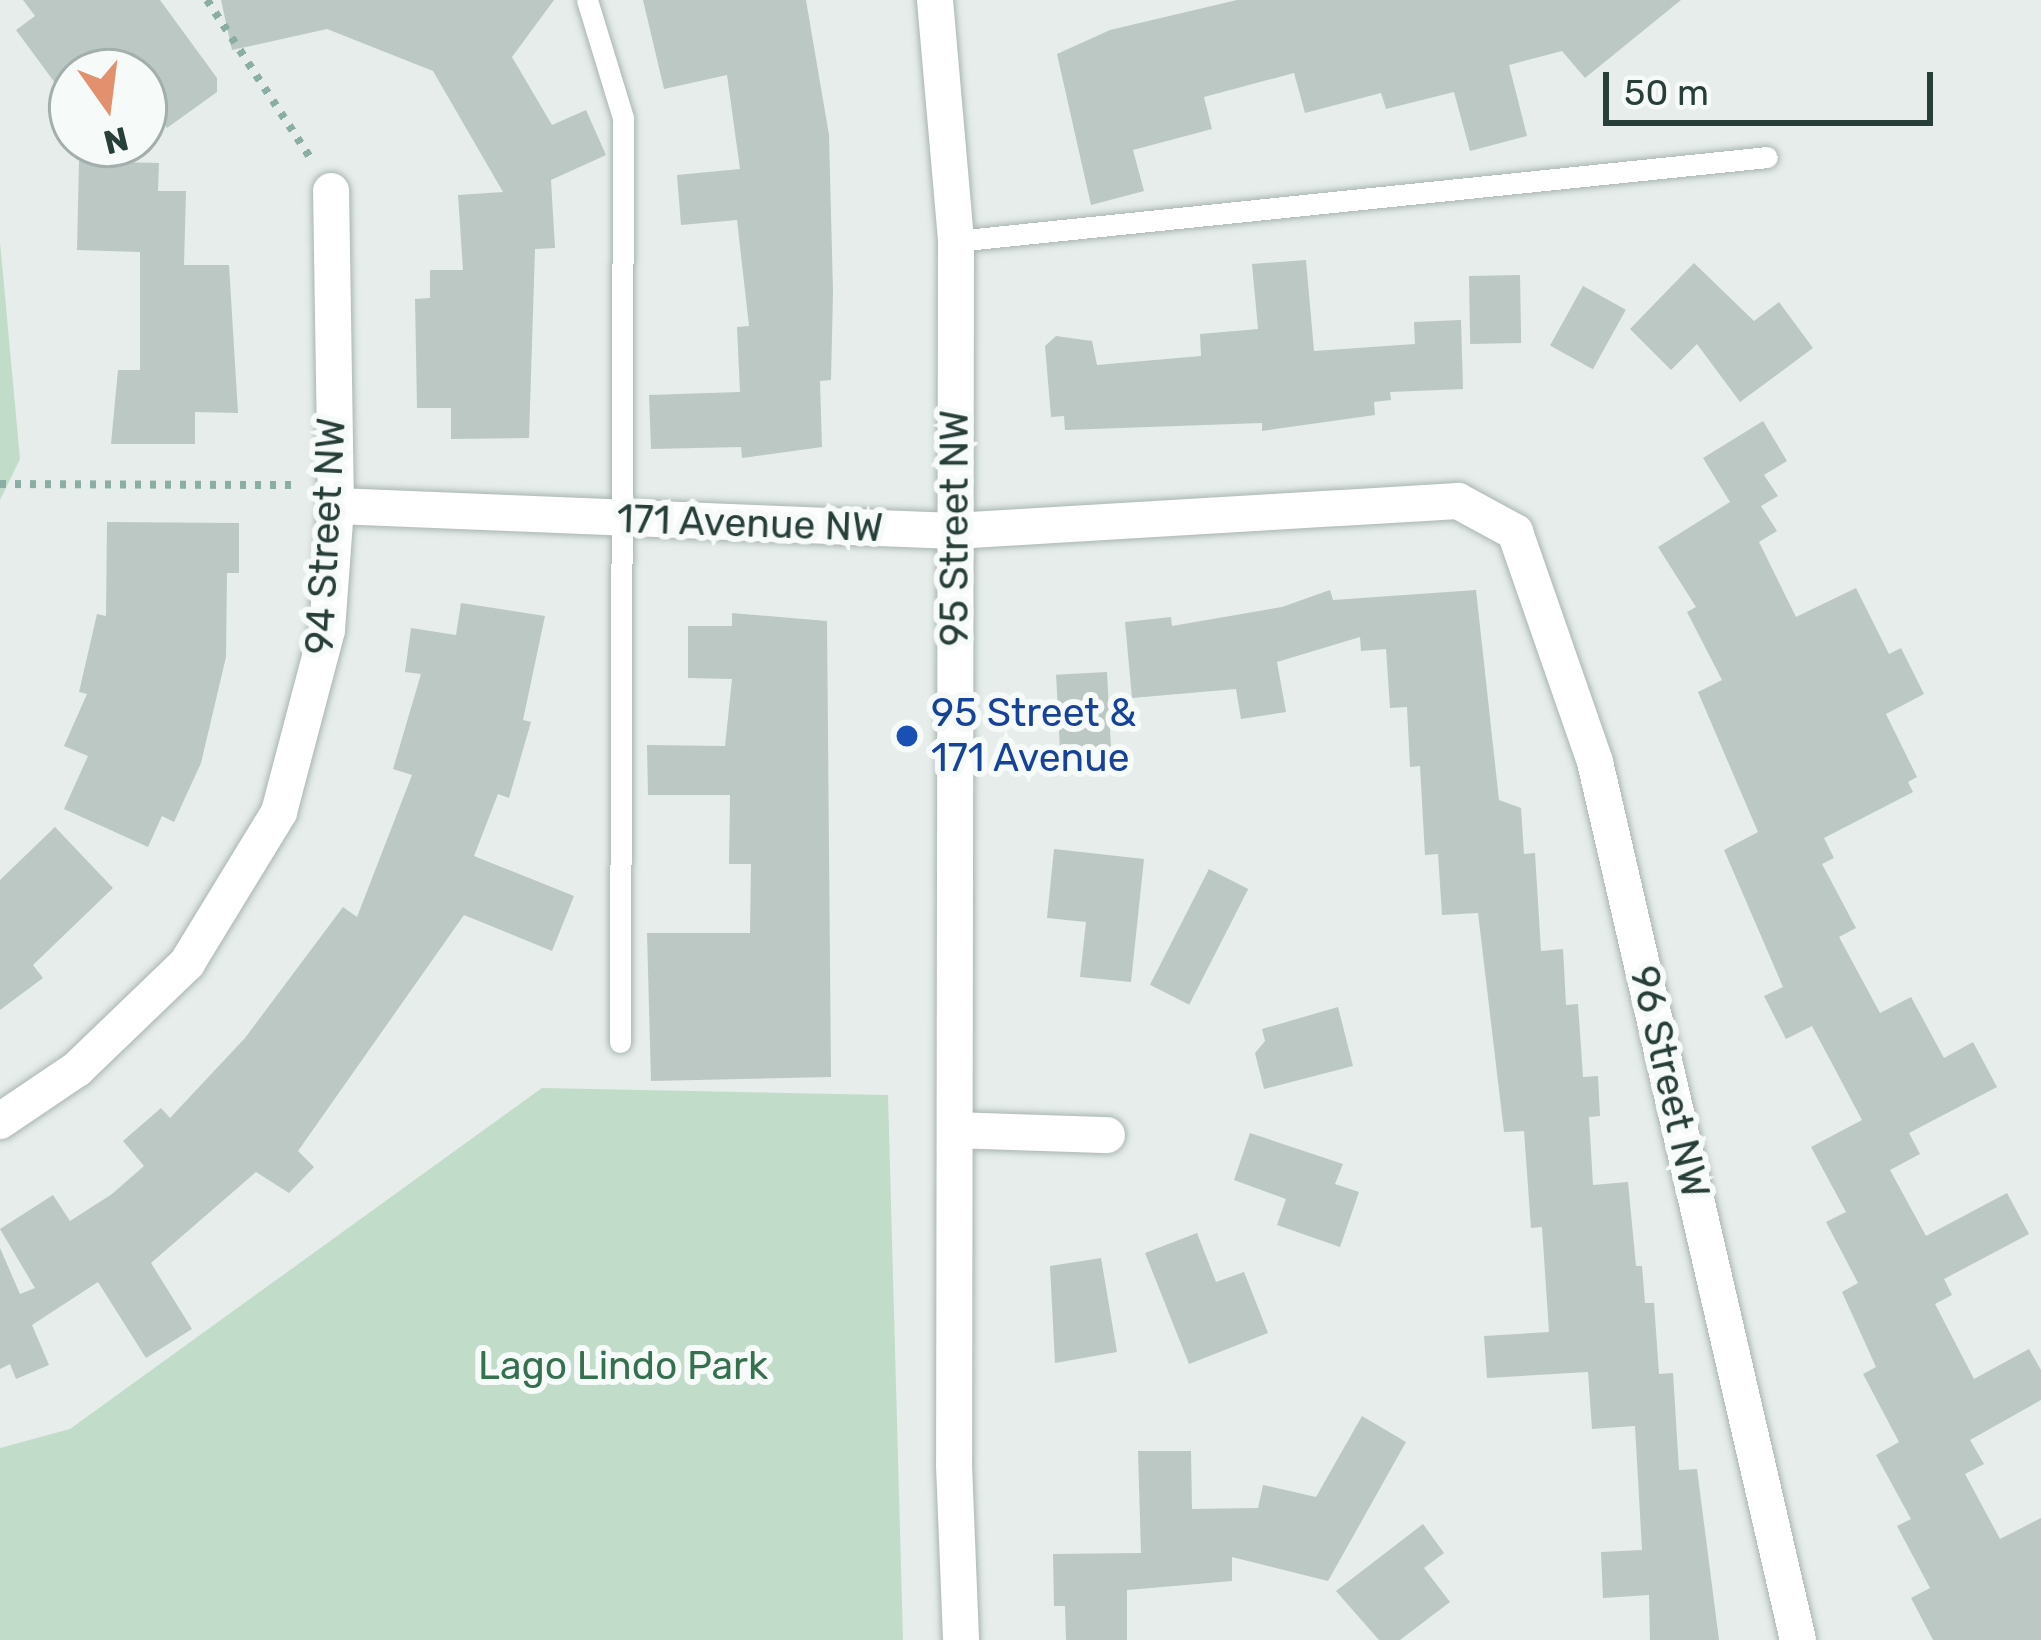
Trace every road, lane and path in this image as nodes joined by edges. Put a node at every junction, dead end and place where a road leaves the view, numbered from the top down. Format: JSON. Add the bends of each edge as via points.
{"nodes":[{"id":1,"x":206,"y":0,"type":"edge"},
{"id":2,"x":587,"y":0,"type":"edge"},
{"id":3,"x":935,"y":0,"type":"edge"},
{"id":4,"x":1767,"y":157,"type":"dead end"},
{"id":5,"x":332,"y":190,"type":"joint"},
{"id":6,"x":956,"y":241,"type":"junction"},
{"id":7,"x":0,"y":484,"type":"edge"},
{"id":8,"x":336,"y":506,"type":"junction"},
{"id":9,"x":628,"y":521,"type":"junction"},
{"id":10,"x":954,"y":531,"type":"junction"},
{"id":11,"x":1515,"y":532,"type":"joint"},
{"id":12,"x":620,"y":1042,"type":"dead end"},
{"id":13,"x":0,"y":1121,"type":"edge"},
{"id":14,"x":955,"y":1130,"type":"junction"},
{"id":15,"x":1107,"y":1135,"type":"dead end"},
{"id":16,"x":961,"y":1640,"type":"edge"},
{"id":17,"x":1798,"y":1640,"type":"edge"}],
"edges":[{"from":1,"to":5,"type":"path"},
{"from":2,"to":9,"type":"lane","via":[[623,118]]},
{"from":3,"to":6,"type":"street","name":"95 Street NW"},
{"from":4,"to":6,"type":"lane"},
{"from":5,"to":8,"type":"street","name":"94 Street NW"},
{"from":6,"to":10,"type":"street","name":"95 Street NW"},
{"from":7,"to":8,"type":"path","via":[[296,484]]},
{"from":8,"to":9,"type":"street","name":"171 Avenue NW"},
{"from":8,"to":13,"type":"street","name":"94 Street NW","via":[[327,630],[279,812],[232,898],[143,1012]]},
{"from":9,"to":10,"type":"street","name":"171 Avenue NW"},
{"from":9,"to":12,"type":"lane"},
{"from":10,"to":11,"type":"street","name":"171 Avenue NW","via":[[1458,500]]},
{"from":10,"to":14,"type":"street","name":"95 Street NW"},
{"from":11,"to":17,"type":"street","name":"96 Street NW","via":[[1595,762]]},
{"from":14,"to":15,"type":"street"},
{"from":14,"to":16,"type":"street","name":"95 Street NW"}]}
